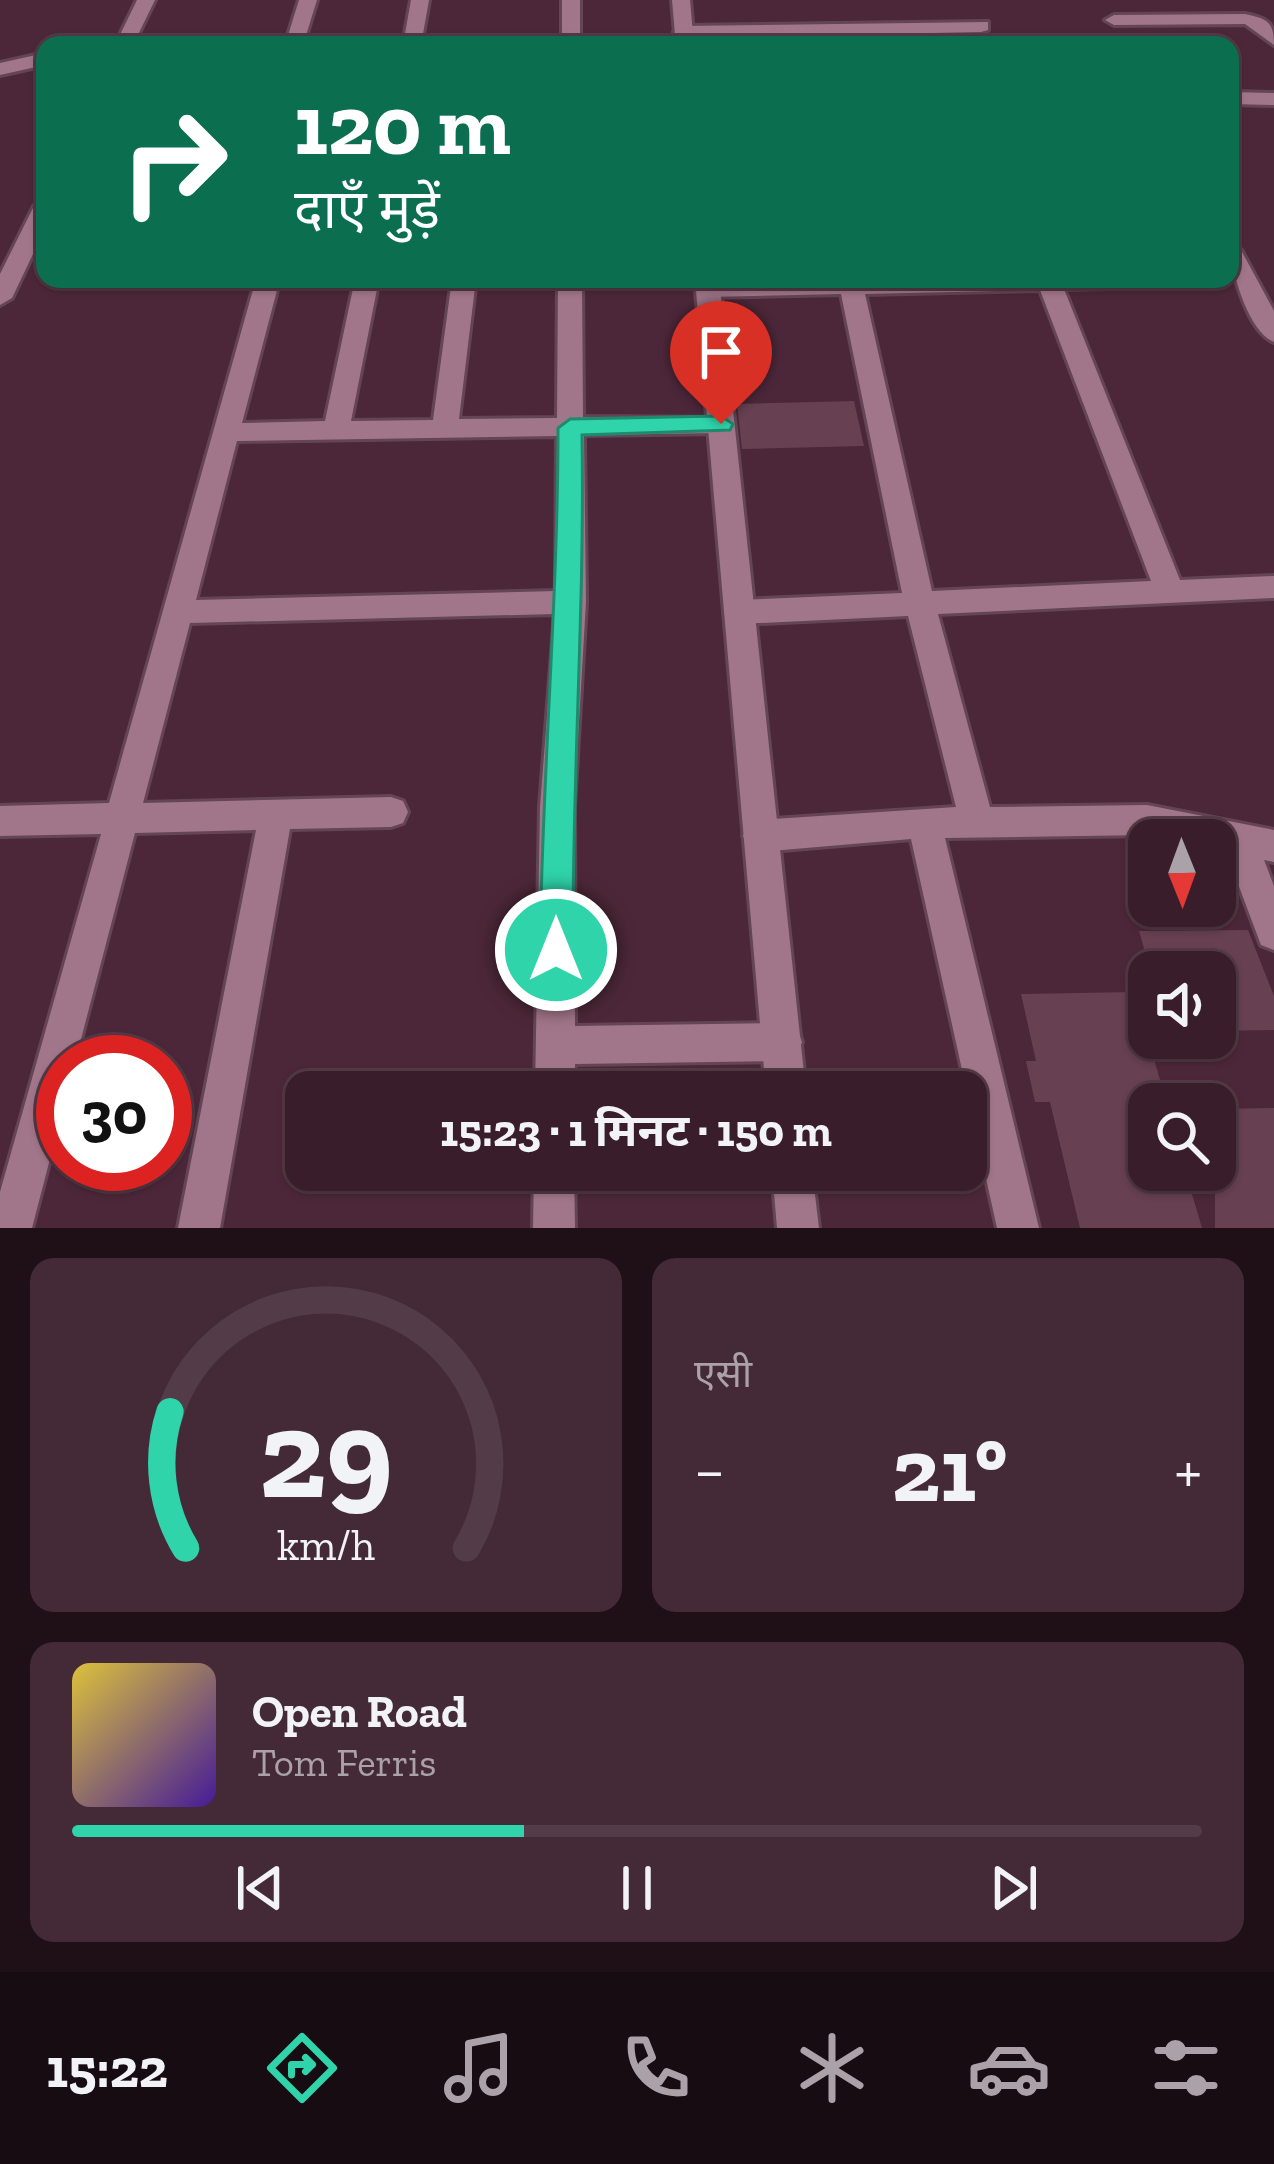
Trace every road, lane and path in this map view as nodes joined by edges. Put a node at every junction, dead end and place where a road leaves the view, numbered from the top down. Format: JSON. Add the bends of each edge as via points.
{"nodes":[{"id":1,"x":146,"y":0,"type":"edge"},
{"id":2,"x":308,"y":0,"type":"edge"},
{"id":3,"x":420,"y":0,"type":"edge"},
{"id":4,"x":571,"y":0,"type":"edge"},
{"id":5,"x":682,"y":0,"type":"edge"},
{"id":6,"x":1114,"y":20,"type":"dead end"},
{"id":7,"x":981,"y":26,"type":"dead end"},
{"id":8,"x":125,"y":36,"type":"edge"},
{"id":9,"x":297,"y":36,"type":"edge"},
{"id":10,"x":414,"y":36,"type":"edge"},
{"id":11,"x":571,"y":36,"type":"edge"},
{"id":12,"x":684,"y":36,"type":"edge"},
{"id":13,"x":753,"y":36,"type":"edge"},
{"id":14,"x":1274,"y":39,"type":"edge"},
{"id":15,"x":36,"y":61,"type":"edge"},
{"id":16,"x":0,"y":69,"type":"edge"},
{"id":17,"x":1239,"y":98,"type":"edge"},
{"id":18,"x":1274,"y":99,"type":"edge"},
{"id":19,"x":36,"y":225,"type":"edge"},
{"id":20,"x":36,"y":228,"type":"edge"},
{"id":21,"x":0,"y":245,"type":"edge"},
{"id":22,"x":1239,"y":278,"type":"edge"},
{"id":23,"x":1274,"y":278,"type":"edge"},
{"id":24,"x":1239,"y":281,"type":"edge"},
{"id":25,"x":266,"y":288,"type":"edge"},
{"id":26,"x":365,"y":288,"type":"edge"},
{"id":27,"x":463,"y":288,"type":"edge"},
{"id":28,"x":570,"y":288,"type":"edge"},
{"id":29,"x":708,"y":288,"type":"edge"},
{"id":30,"x":852,"y":288,"type":"edge"},
{"id":31,"x":1051,"y":288,"type":"edge"},
{"id":32,"x":0,"y":298,"type":"edge"},
{"id":33,"x":1274,"y":334,"type":"edge"},
{"id":34,"x":721,"y":424,"type":"junction"},
{"id":35,"x":445,"y":428,"type":"junction"},
{"id":36,"x":570,"y":428,"type":"junction"},
{"id":37,"x":231,"y":432,"type":"junction"},
{"id":38,"x":336,"y":432,"type":"junction"},
{"id":39,"x":1274,"y":586,"type":"edge"},
{"id":40,"x":1169,"y":590,"type":"junction"},
{"id":41,"x":571,"y":602,"type":"junction"},
{"id":42,"x":920,"y":602,"type":"junction"},
{"id":43,"x":177,"y":612,"type":"junction"},
{"id":44,"x":739,"y":612,"type":"junction"},
{"id":45,"x":391,"y":812,"type":"dead end"},
{"id":46,"x":276,"y":815,"type":"junction"},
{"id":47,"x":118,"y":818,"type":"junction"},
{"id":48,"x":0,"y":821,"type":"edge"},
{"id":49,"x":925,"y":823,"type":"junction"},
{"id":50,"x":976,"y":823,"type":"junction"},
{"id":51,"x":760,"y":836,"type":"junction"},
{"id":52,"x":1257,"y":843,"type":"edge"},
{"id":53,"x":1274,"y":933,"type":"edge"},
{"id":54,"x":783,"y":1042,"type":"junction"},
{"id":55,"x":556,"y":1045,"type":"junction"},
{"id":56,"x":555,"y":1071,"type":"edge"},
{"id":57,"x":785,"y":1071,"type":"edge"},
{"id":58,"x":554,"y":1191,"type":"edge"},
{"id":59,"x":794,"y":1191,"type":"edge"},
{"id":60,"x":11,"y":1228,"type":"edge"},
{"id":61,"x":199,"y":1228,"type":"edge"},
{"id":62,"x":554,"y":1228,"type":"edge"},
{"id":63,"x":798,"y":1228,"type":"edge"},
{"id":64,"x":1018,"y":1228,"type":"edge"}],
"edges":[{"from":1,"to":8,"type":"street"},
{"from":2,"to":9,"type":"street"},
{"from":3,"to":10,"type":"street"},
{"from":4,"to":11,"type":"street"},
{"from":5,"to":12,"type":"street"},
{"from":6,"to":14,"type":"street","via":[[1245,19]]},
{"from":7,"to":13,"type":"street"},
{"from":15,"to":16,"type":"street"},
{"from":17,"to":18,"type":"street"},
{"from":19,"to":21,"type":"street"},
{"from":20,"to":32,"type":"street"},
{"from":22,"to":23,"type":"street"},
{"from":24,"to":33,"type":"street"},
{"from":25,"to":37,"type":"street"},
{"from":26,"to":38,"type":"street"},
{"from":27,"to":35,"type":"street"},
{"from":28,"to":36,"type":"street"},
{"from":29,"to":34,"type":"street"},
{"from":30,"to":42,"type":"street"},
{"from":31,"to":40,"type":"street"},
{"from":34,"to":36,"type":"street"},
{"from":34,"to":44,"type":"street"},
{"from":35,"to":36,"type":"street"},
{"from":35,"to":38,"type":"street"},
{"from":36,"to":41,"type":"street"},
{"from":37,"to":38,"type":"street"},
{"from":37,"to":43,"type":"street"},
{"from":39,"to":40,"type":"street"},
{"from":40,"to":42,"type":"street"},
{"from":41,"to":43,"type":"street"},
{"from":41,"to":55,"type":"street","via":[[557,807]]},
{"from":42,"to":44,"type":"street"},
{"from":42,"to":50,"type":"street"},
{"from":43,"to":47,"type":"street"},
{"from":44,"to":51,"type":"street"},
{"from":45,"to":46,"type":"street"},
{"from":46,"to":47,"type":"street"},
{"from":46,"to":61,"type":"street"},
{"from":47,"to":48,"type":"street"},
{"from":47,"to":60,"type":"street"},
{"from":49,"to":50,"type":"street"},
{"from":49,"to":51,"type":"street"},
{"from":49,"to":64,"type":"street"},
{"from":50,"to":52,"type":"street","via":[[1147,820]]},
{"from":51,"to":54,"type":"street"},
{"from":52,"to":53,"type":"street"},
{"from":54,"to":55,"type":"street"},
{"from":54,"to":57,"type":"street"},
{"from":55,"to":56,"type":"street"},
{"from":58,"to":62,"type":"street"},
{"from":59,"to":63,"type":"street"}]}
